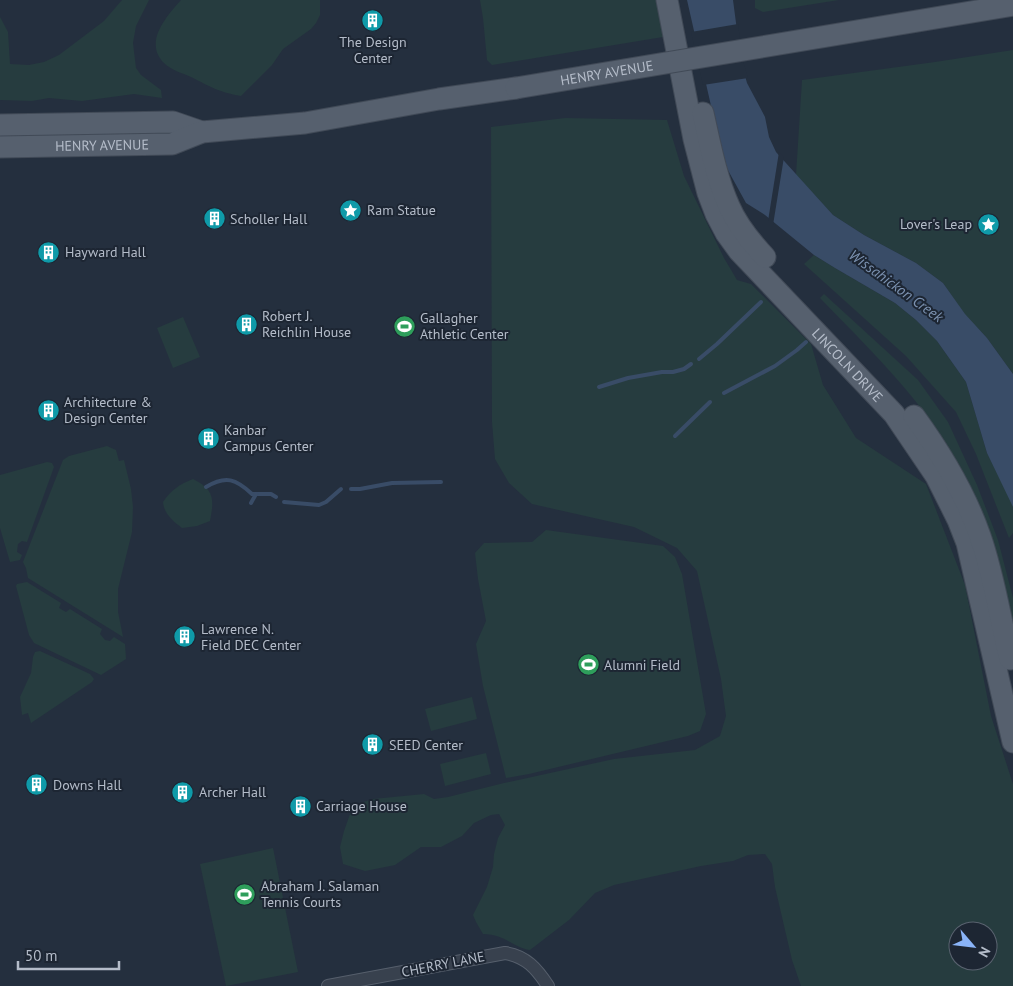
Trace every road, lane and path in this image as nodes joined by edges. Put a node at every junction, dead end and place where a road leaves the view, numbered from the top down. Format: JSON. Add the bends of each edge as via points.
{"nodes":[{"id":1,"x":667,"y":0,"type":"edge"},
{"id":2,"x":679,"y":0,"type":"edge"},
{"id":3,"x":1013,"y":5,"type":"edge"},
{"id":4,"x":0,"y":125,"type":"edge"},
{"id":5,"x":202,"y":132,"type":"junction"},
{"id":6,"x":0,"y":147,"type":"edge"},
{"id":7,"x":1013,"y":674,"type":"edge"},
{"id":8,"x":1013,"y":742,"type":"edge"},
{"id":9,"x":547,"y":985,"type":"edge"},
{"id":10,"x":328,"y":986,"type":"edge"}],
"edges":[{"from":1,"to":8,"type":"main road","name":"LINCOLN DRIVE","via":[[694,139],[716,214],[739,251],[894,414],[936,476],[969,550]]},
{"from":2,"to":7,"type":"main road","name":"LINCOLN DRIVE","via":[[708,136],[729,207],[751,242],[906,405],[944,462],[981,538]]},
{"from":3,"to":5,"type":"main road","name":"HENRY AVENUE","bridge":true,"via":[[305,123]]},
{"from":4,"to":5,"type":"main road","name":"HENRY AVENUE","via":[[173,122]]},
{"from":5,"to":6,"type":"main road","name":"HENRY AVENUE","via":[[172,144]]},
{"from":9,"to":10,"type":"street","name":"CHERRY LANE","via":[[525,960],[505,953]]}]}
